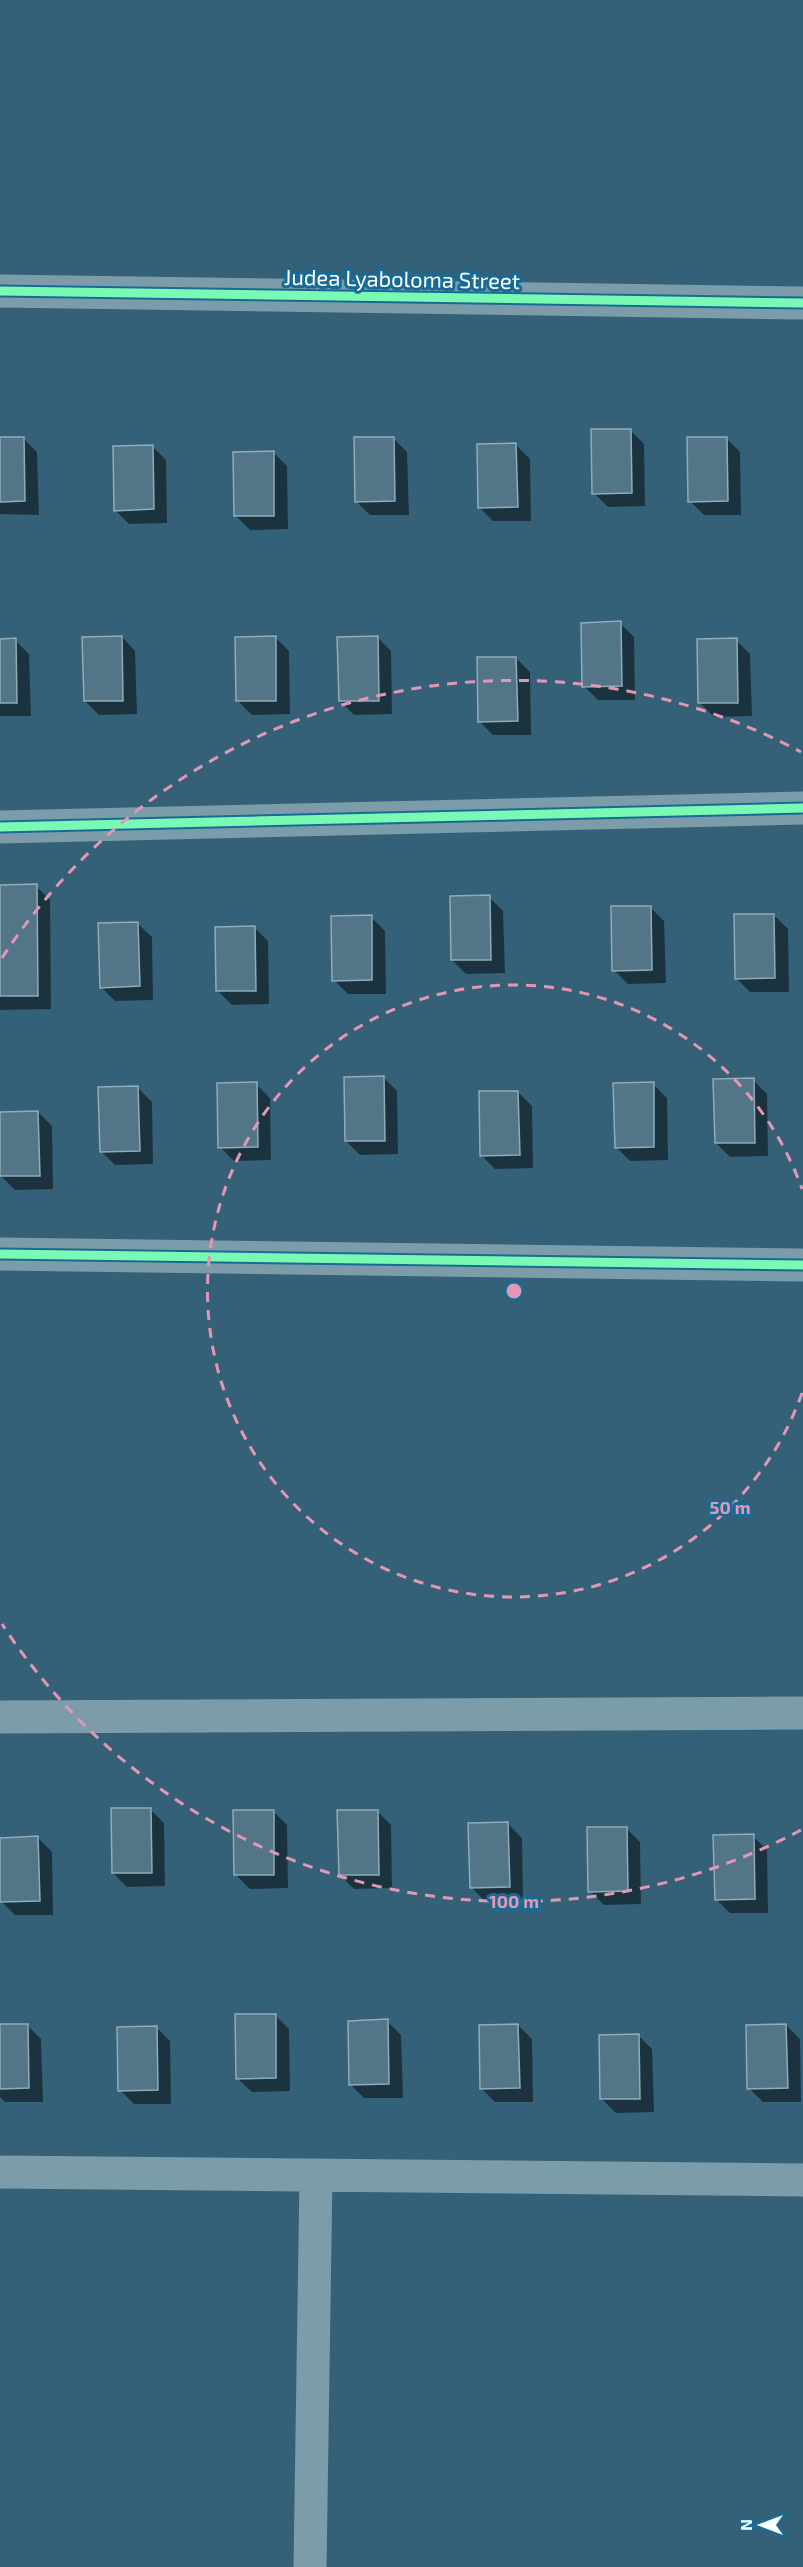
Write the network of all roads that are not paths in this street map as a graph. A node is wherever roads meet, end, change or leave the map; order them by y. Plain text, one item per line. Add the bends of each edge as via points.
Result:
1 (0, 291) edge
2 (803, 303) edge
3 (803, 808) edge
4 (0, 827) edge
5 (0, 1254) edge
6 (803, 1265) edge
7 (803, 1713) edge
8 (0, 1717) edge
9 (0, 2172) edge
10 (316, 2175) junction
11 (803, 2180) edge
12 (310, 2567) edge

1 - 2 street, Judea Lyaboloma Street
3 - 4 street
5 - 6 street
7 - 8 street
9 - 10 street
10 - 11 street
10 - 12 street

